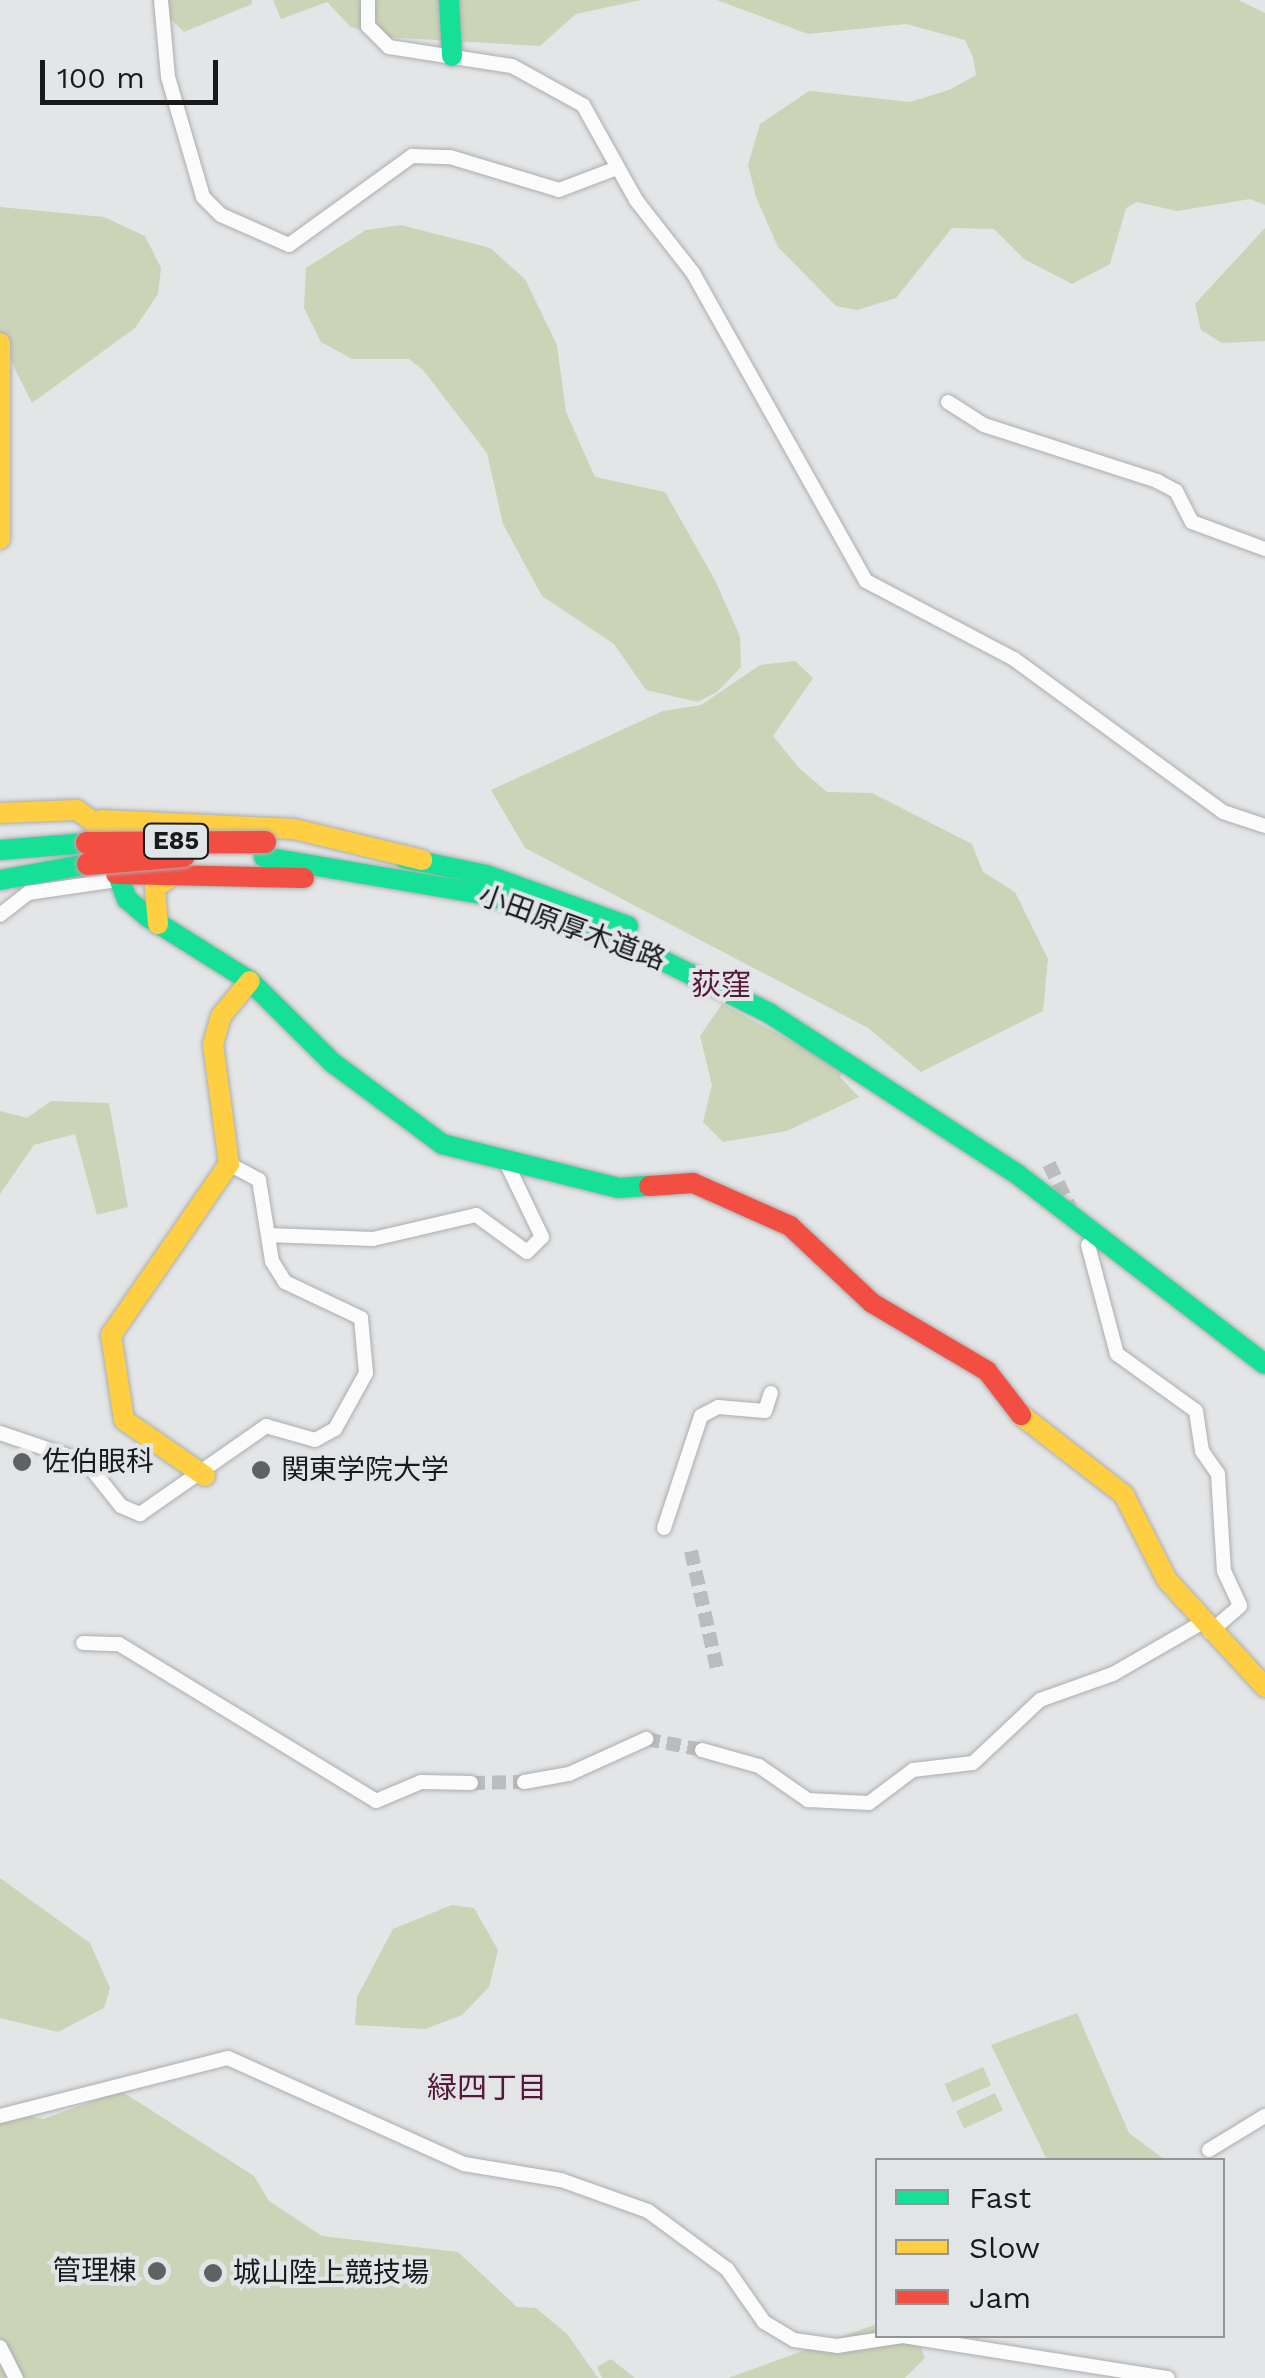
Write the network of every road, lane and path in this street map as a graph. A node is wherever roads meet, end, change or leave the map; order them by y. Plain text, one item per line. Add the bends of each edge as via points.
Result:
1 (161, 0) edge
2 (368, 0) edge
3 (449, 0) edge
4 (452, 56) junction
5 (617, 168) junction
6 (0, 342) edge
7 (948, 402) dead end
8 (0, 539) edge
9 (1265, 549) edge
10 (0, 812) edge
11 (101, 820) junction
12 (1265, 826) edge
13 (0, 850) edge
14 (265, 850) junction
15 (87, 854) junction
16 (423, 860) junction
17 (178, 871) junction
18 (117, 877) junction
19 (0, 880) edge
20 (0, 915) edge
21 (158, 924) junction
22 (627, 943) junction
23 (250, 981) junction
24 (505, 1160) junction
25 (230, 1164) junction
26 (268, 1236) junction
27 (1088, 1246) dead end
28 (1179, 1288) junction
29 (1265, 1345) edge
30 (1265, 1364) edge
31 (771, 1393) dead end
32 (0, 1433) edge
33 (206, 1476) junction
34 (664, 1528) dead end
35 (1207, 1627) junction
36 (83, 1642) dead end
37 (1265, 1686) edge
38 (646, 1739) tunnel mouth
39 (702, 1750) tunnel mouth
40 (524, 1782) tunnel mouth
41 (471, 1783) tunnel mouth
42 (0, 2116) edge
43 (1265, 2116) edge
44 (1210, 2150) dead end
45 (889, 2338) edge
46 (915, 2338) edge
47 (0, 2347) edge
48 (16, 2378) edge
49 (1168, 2378) edge

1 - 5 street via 168,77 203,196 221,215 289,245 412,156 450,157 559,190
2 - 4 street via 368,26 389,48
3 - 4 main road
4 - 5 street via 555,82 584,105
5 - 12 street via 692,273 866,581 1014,659 1223,812
6 - 8 main road
7 - 9 street via 984,425 1157,481 1176,492 1192,522
10 - 11 main road via 77,810
11 - 16 main road via 294,830
11 - 18 main road
13 - 15 main road, 小田原厚木道路 / E85
14 - 15 main road, 小田原厚木道路 / E85, bridge
14 - 16 main road, 小田原厚木道路 / E85
14 - 22 main road, 小田原厚木道路 / E85 via 421,878
15 - 19 main road, 小田原厚木道路 / E85
16 - 28 main road, 小田原厚木道路 / E85 via 558,897 790,1008 931,1094
17 - 18 main road
17 - 21 main road via 155,888
17 - 22 main road via 409,890
18 - 20 street via 28,893
18 - 21 main road
21 - 23 main road
22 - 28 main road, 小田原厚木道路 / E85 via 846,1058
23 - 24 main road via 333,1063 432,1138
23 - 25 main road via 220,1016 213,1044
24 - 26 street via 542,1236 526,1252 476,1214 373,1239
24 - 35 main road via 618,1188 693,1183 790,1226 872,1303 987,1371 1026,1423 1124,1495 1148,1552
25 - 26 street via 259,1180
25 - 33 main road via 110,1335 124,1420
26 - 33 street via 285,1282 359,1313 366,1373 326,1437 266,1426
27 - 35 street via 1117,1354 1196,1411 1218,1474 1224,1571 1240,1606
28 - 29 main road, 小田原厚木道路 / E85
28 - 30 main road, 小田原厚木道路 / E85
31 - 34 street via 765,1411 718,1407 701,1416
32 - 33 street via 86,1462 122,1506 140,1514
35 - 37 main road
35 - 39 street via 1113,1674 1040,1700 973,1763 912,1770 869,1803 808,1800 759,1766
36 - 41 street via 120,1644 376,1800 421,1782
38 - 40 street via 569,1774
42 - 45 street via 228,2058 464,2164 561,2180 648,2211 727,2269 764,2322 794,2340 838,2346
43 - 44 street
46 - 49 street
47 - 48 street

